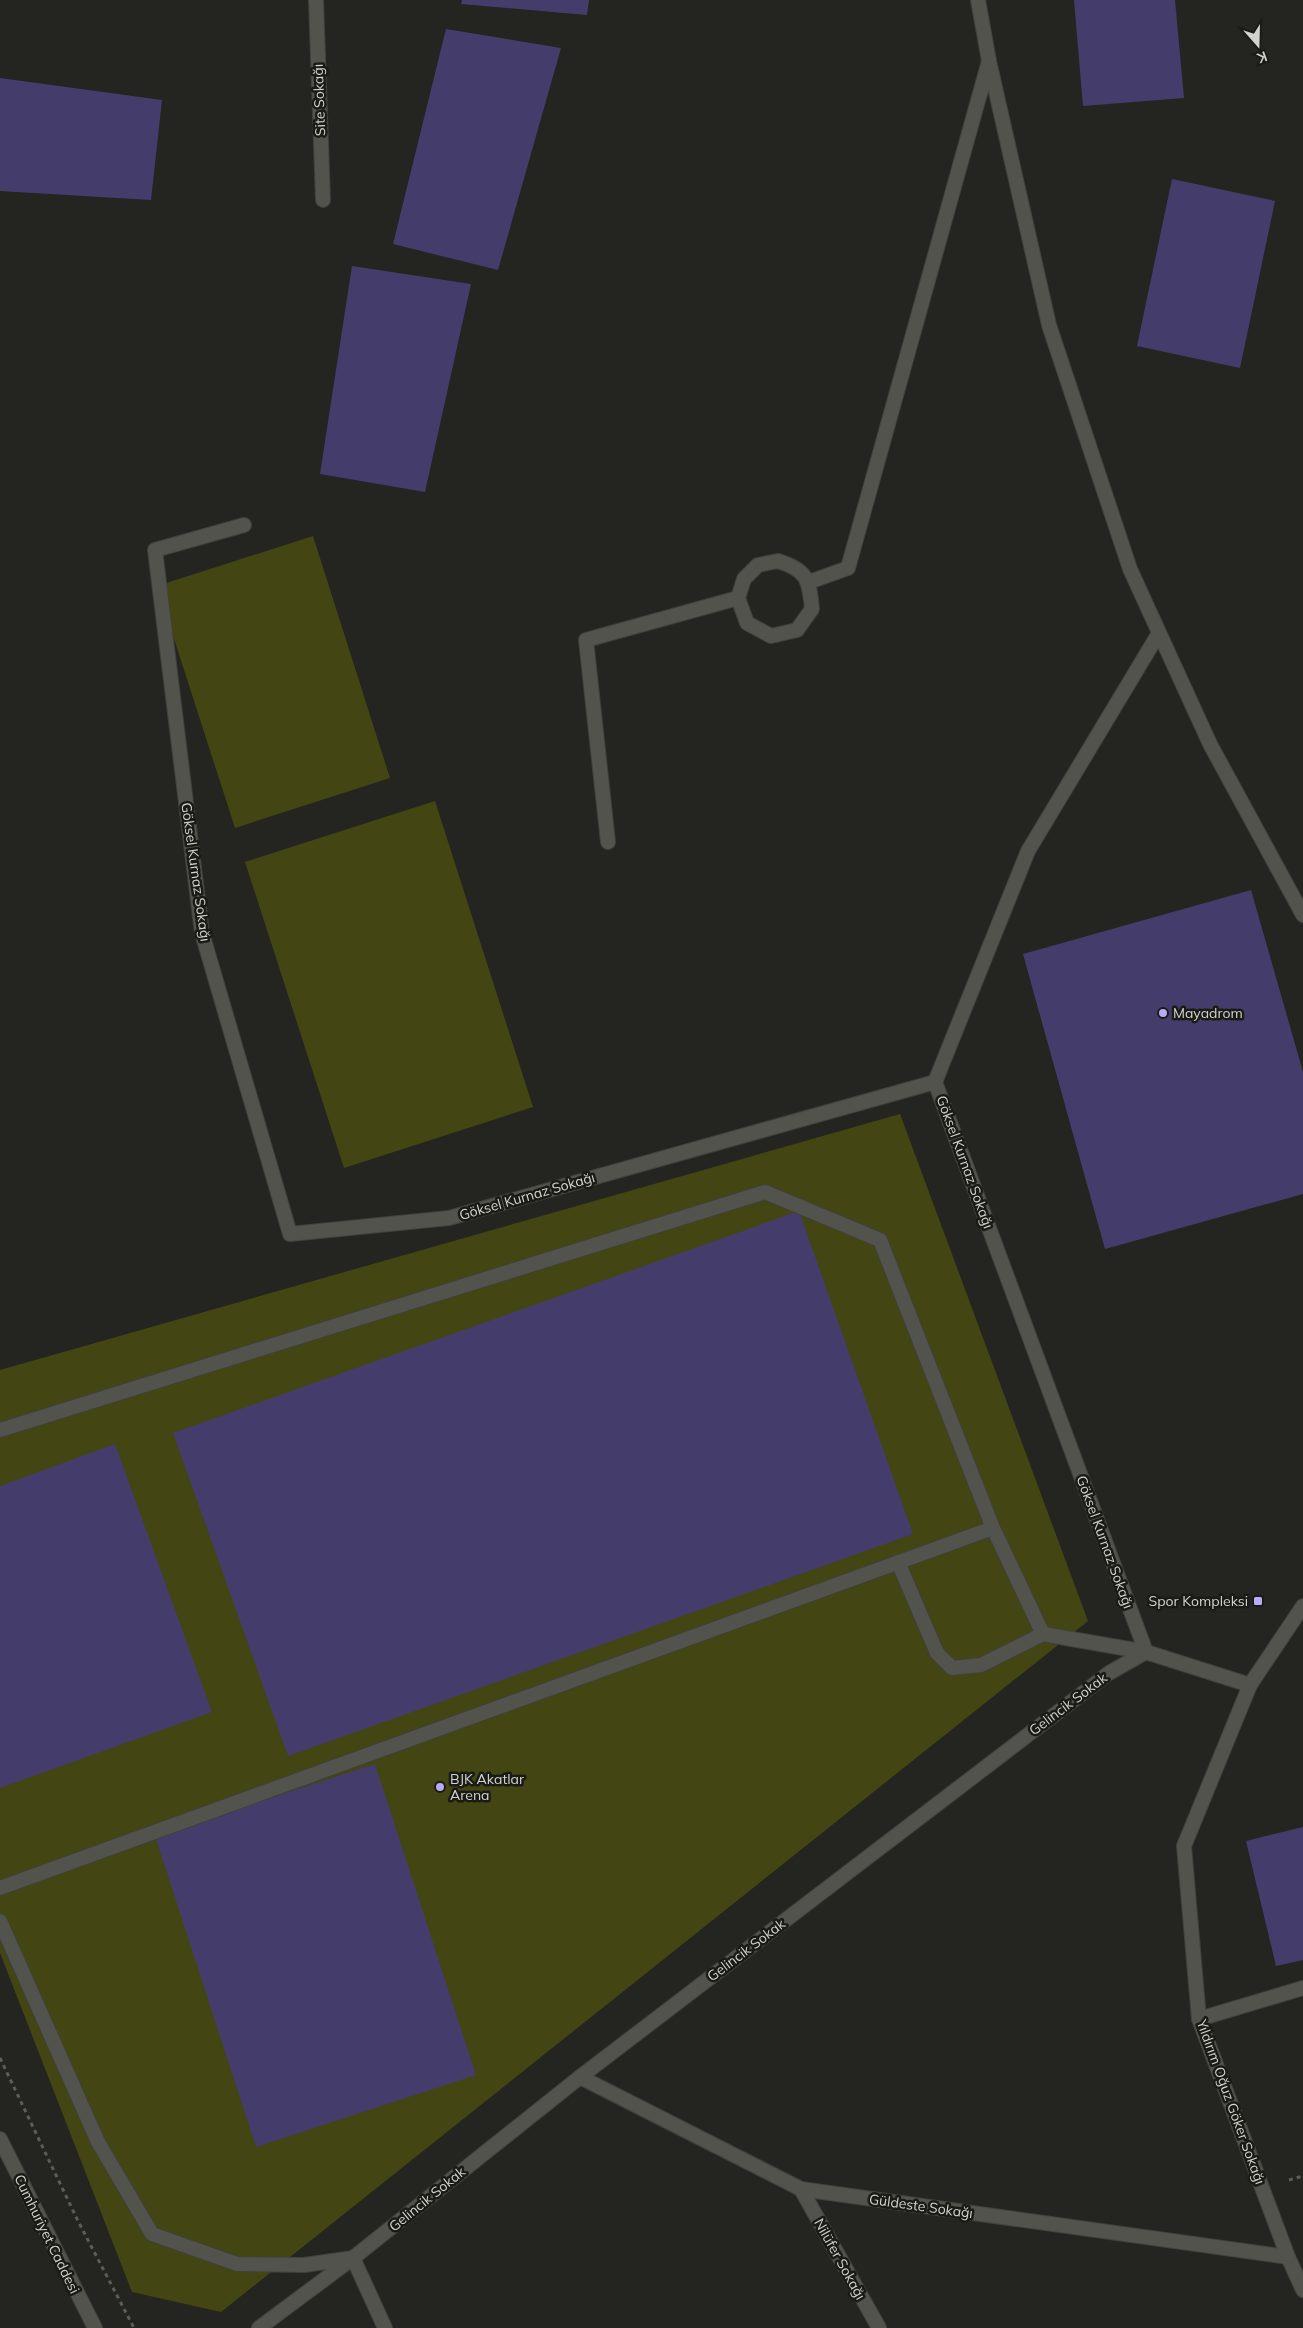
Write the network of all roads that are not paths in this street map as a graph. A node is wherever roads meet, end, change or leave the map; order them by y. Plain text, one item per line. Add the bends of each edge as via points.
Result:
1 (316, 0) edge
2 (978, 0) edge
3 (989, 60) junction
4 (323, 200) dead end
5 (244, 525) dead end
6 (810, 582) junction
7 (738, 598) junction
8 (1159, 634) junction
9 (608, 842) dead end
10 (1303, 915) edge
11 (935, 1082) junction
12 (0, 1430) edge
13 (993, 1528) junction
14 (898, 1562) junction
15 (1303, 1606) edge
16 (1042, 1634) junction
17 (1146, 1652) junction
18 (1250, 1684) junction
19 (0, 1888) edge
20 (0, 1921) edge
21 (1303, 1988) edge
22 (1199, 2019) junction
23 (580, 2077) junction
24 (0, 2139) edge
25 (801, 2189) junction
26 (1288, 2257) junction
27 (353, 2258) junction
28 (1303, 2290) edge
29 (95, 2328) edge
30 (260, 2328) edge
31 (385, 2328) edge
32 (879, 2328) edge

1 - 4 street, Site Sokağı
2 - 3 street
3 - 6 street via 848,568
3 - 8 street via 1050,325 1130,569
5 - 11 street, Göksel Kurnaz Sokağı via 155,550 202,933 290,1234 449,1218
6 - 7 street via 797,567 778,561 758,565 744,579
6 - 7 street via 812,609 796,630 771,636 747,623
7 - 9 street via 586,640
8 - 10 street via 1210,744
8 - 11 street via 1028,851
11 - 17 street, Göksel Kurnaz Sokağı
12 - 13 street via 765,1192 880,1240
13 - 14 street
13 - 16 street
14 - 16 street via 937,1653 952,1668 981,1666
14 - 19 street
15 - 18 street, Yıldırım Oğuz Göker Sokağı
16 - 17 street
17 - 18 street
17 - 23 street, Gelincik Sokak via 1109,1673
18 - 22 street, Yıldırım Oğuz Göker Sokağı via 1184,1846
20 - 27 street via 98,2142 152,2234 237,2264 304,2265
21 - 22 street
22 - 26 street, Yıldırım Oğuz Göker Sokağı
23 - 25 street, Güldeste Sokağı
23 - 27 street, Gelincik Sokak
24 - 29 street, Cumhuriyet Caddesi
25 - 26 street, Güldeste Sokağı
25 - 32 street, Nilüfer Sokağı
26 - 28 street, Yıldırım Oğuz Göker Sokağı
27 - 30 street, Gelincik Sokak
27 - 31 street

